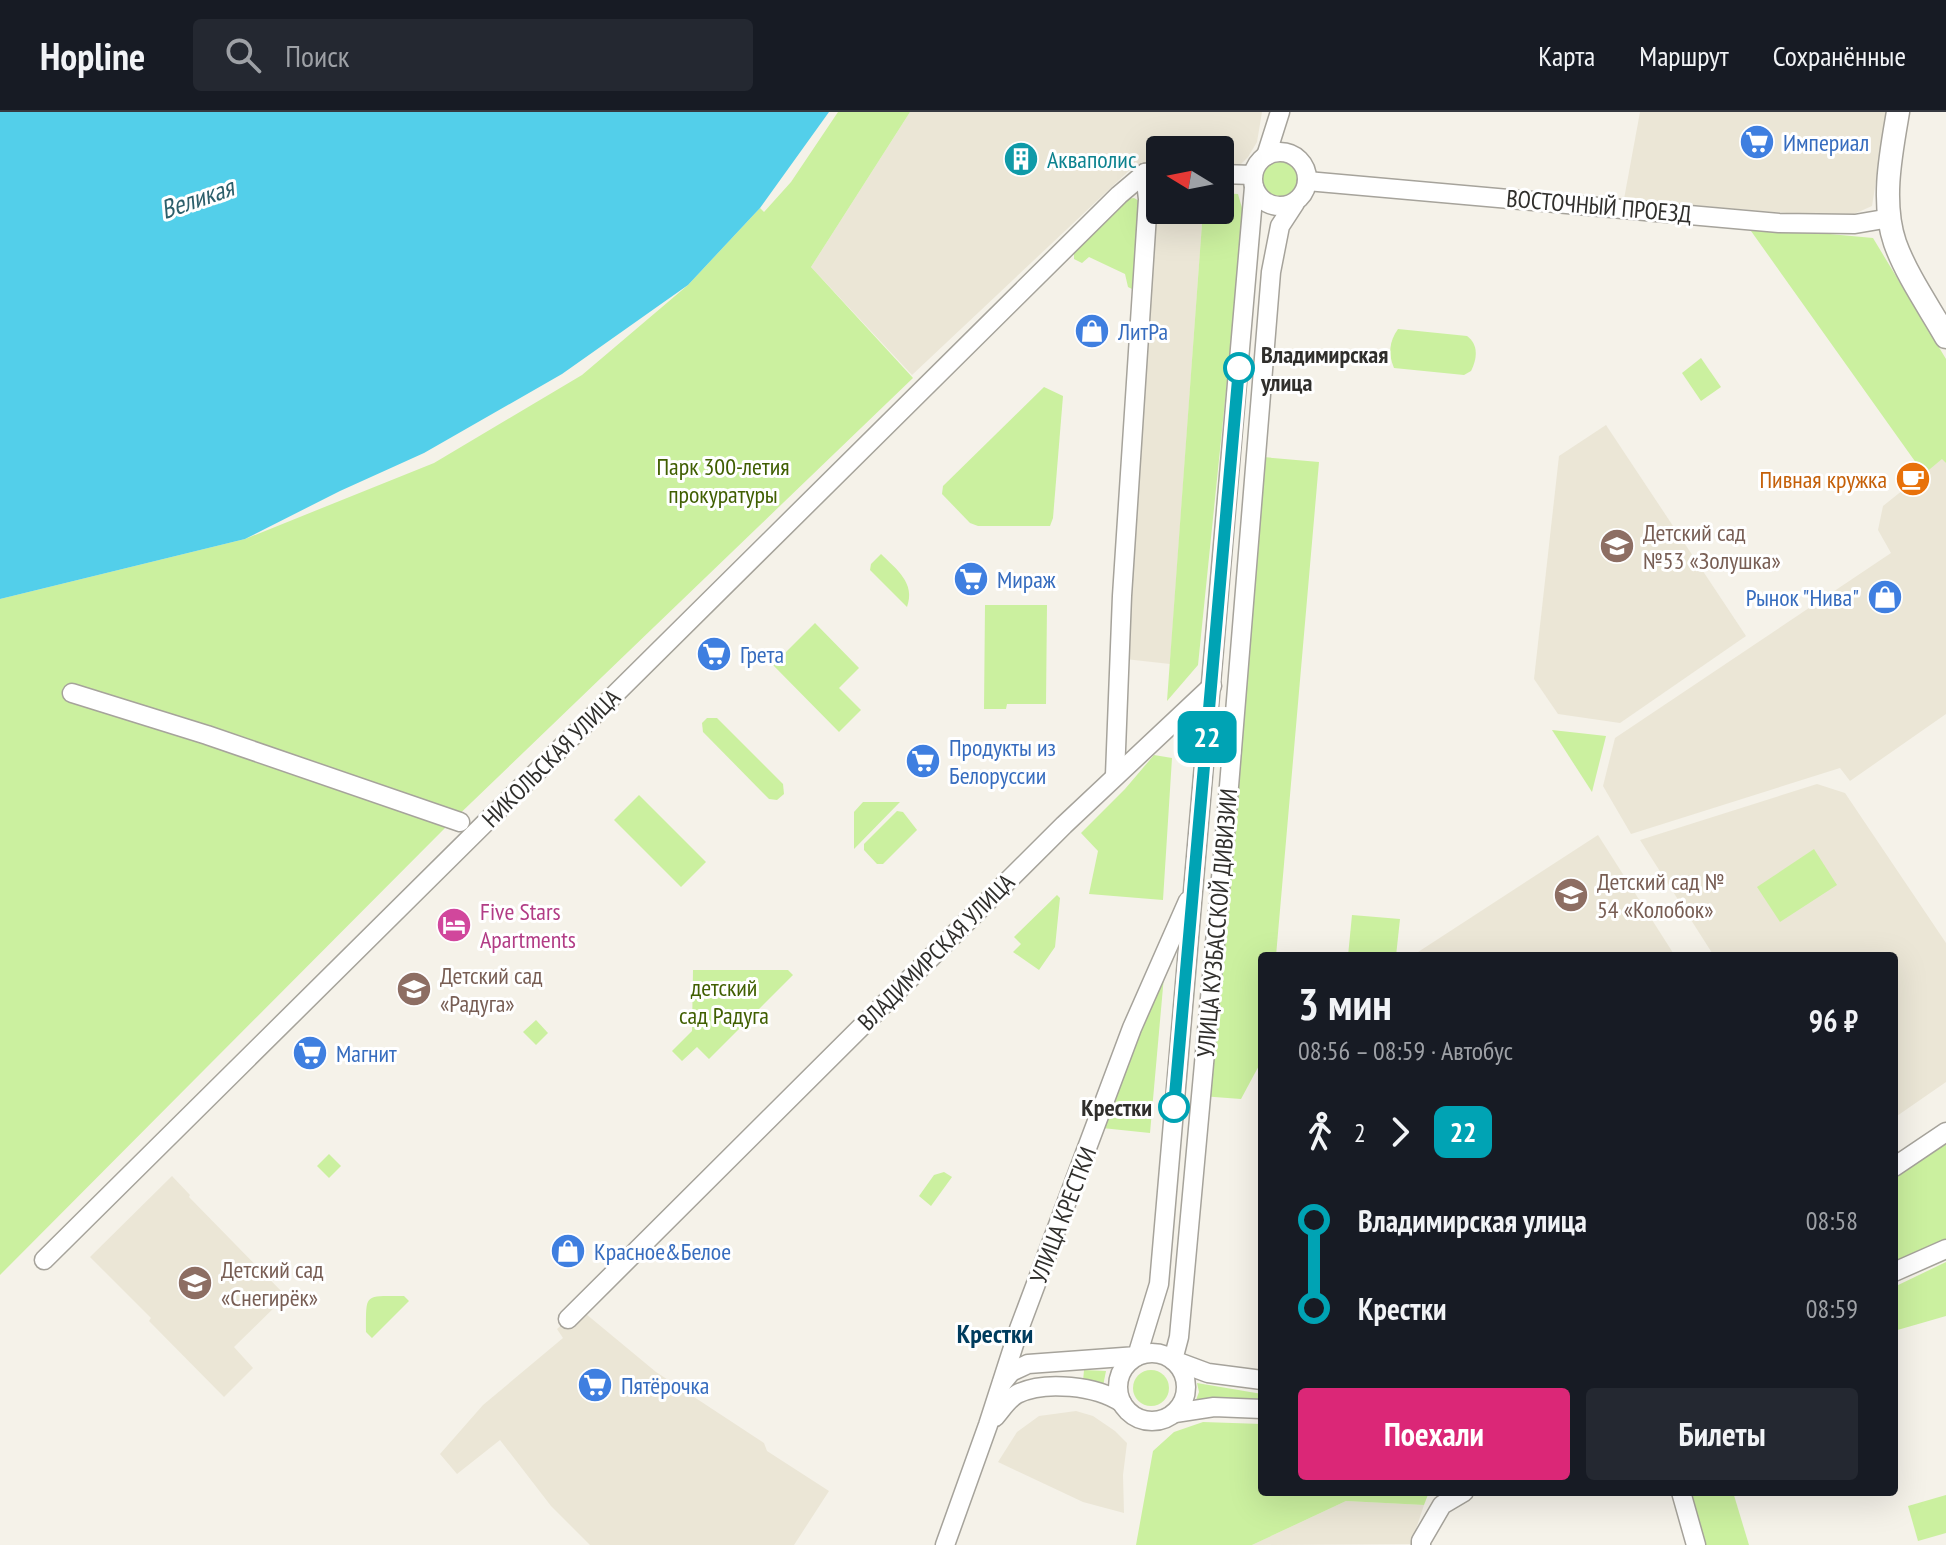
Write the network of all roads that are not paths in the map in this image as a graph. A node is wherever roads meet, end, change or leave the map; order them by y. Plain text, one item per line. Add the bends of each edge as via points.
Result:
1 (1281, 112) edge
2 (1898, 112) edge
3 (1266, 156) junction
4 (1293, 156) junction
5 (1234, 177) edge
6 (1146, 178) edge
7 (1253, 181) junction
8 (1307, 181) junction
9 (1295, 203) junction
10 (1890, 218) junction
11 (1146, 224) edge
12 (1946, 337) edge
13 (1212, 686) junction
14 (72, 693) dead end
15 (1115, 775) junction
16 (460, 822) dead end
17 (1193, 890) junction
18 (1946, 1132) edge
19 (1898, 1164) edge
20 (1946, 1249) edge
21 (44, 1260) dead end
22 (1898, 1270) edge
23 (568, 1319) dead end
24 (1137, 1356) junction
25 (1173, 1360) junction
26 (1007, 1372) junction
27 (1258, 1379) edge
28 (1026, 1391) junction
29 (1122, 1403) junction
30 (1258, 1409) edge
31 (1175, 1413) junction
32 (988, 1425) junction
33 (1458, 1496) edge
34 (1682, 1496) edge
35 (945, 1545) edge
36 (1421, 1545) edge
37 (1696, 1545) edge

1 - 3 street, УЛИЦА КУЗБАССКОЙ ДИВИЗИИ
1 - 4 street, УЛИЦА КУЗБАССКОЙ ДИВИЗИИ
2 - 10 main road via 1889,177
3 - 4 street
3 - 7 street, УЛИЦА КУЗБАССКОЙ ДИВИЗИИ
4 - 8 street, УЛИЦА КУЗБАССКОЙ ДИВИЗИИ via 1303,164
5 - 7 street
6 - 21 street, НИКОЛЬСКАЯ УЛИЦА via 1059,255
7 - 9 street via 1269,205
7 - 13 street, УЛИЦА КУЗБАССКОЙ ДИВИЗИИ
8 - 9 street, УЛИЦА КУЗБАССКОЙ ДИВИЗИИ
8 - 10 street, ВОСТОЧНЫЙ ПРОЕЗД via 1779,223 1855,224
9 - 25 street, УЛИЦА КУЗБАССКОЙ ДИВИЗИИ via 1280,226 1271,272 1201,1116
10 - 12 main road via 1900,254
11 - 15 street
13 - 15 street, ВЛАДИМИРСКАЯ УЛИЦА
13 - 17 street, УЛИЦА КУЗБАССКОЙ ДИВИЗИИ
14 - 16 street
15 - 23 street, ВЛАДИМИРСКАЯ УЛИЦА
17 - 24 street, УЛИЦА КУЗБАССКОЙ ДИВИЗИИ via 1159,1284
17 - 26 street, УЛИЦА КРЕСТКИ via 1132,1028
18 - 19 street
20 - 22 street
24 - 25 street via 1150,1352
24 - 26 street via 1028,1364
24 - 29 street via 1119,1377
25 - 27 street via 1208,1373
25 - 31 street via 1186,1382 1186,1394
26 - 28 street
26 - 32 street, УЛИЦА КРЕСТКИ
28 - 29 street via 1069,1386
28 - 32 street via 1006,1403
29 - 31 street via 1144,1420
30 - 31 street via 1214,1407
32 - 35 street, УЛИЦА КРЕСТКИ
33 - 36 street via 1442,1505
34 - 37 street

